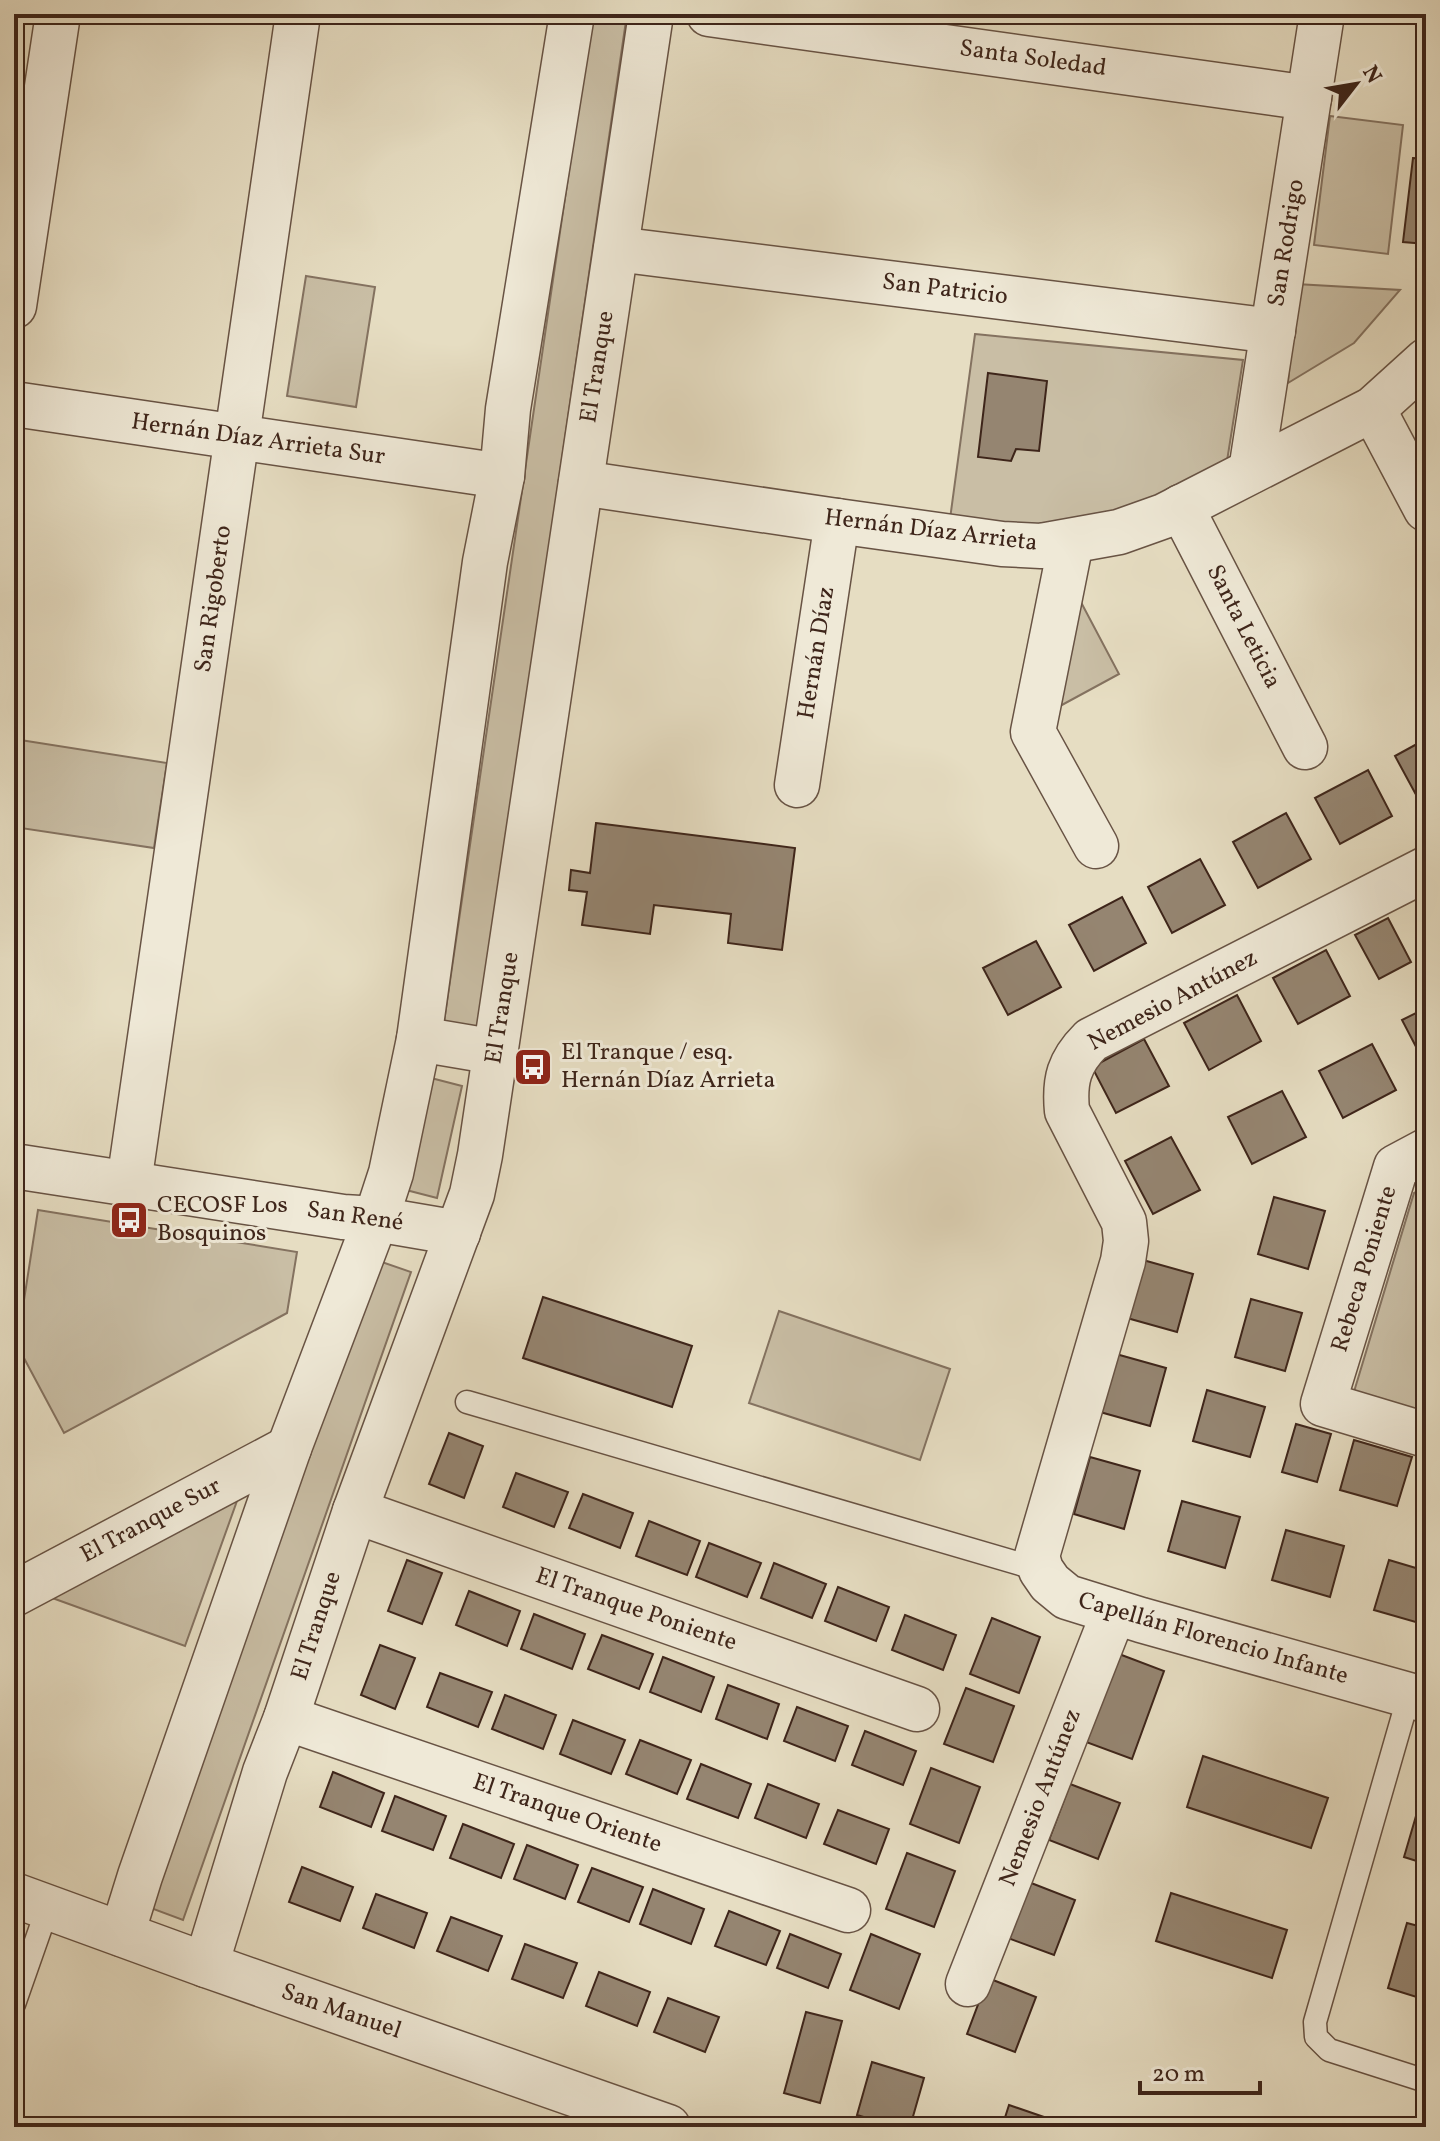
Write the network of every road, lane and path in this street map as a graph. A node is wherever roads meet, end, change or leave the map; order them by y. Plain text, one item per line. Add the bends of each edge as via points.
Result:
1 (58, 14) edge
2 (298, 14) edge
3 (572, 14) edge
4 (651, 14) edge
5 (709, 14) edge
6 (1322, 14) edge
7 (1309, 98) junction
8 (616, 249) junction
9 (14, 306) edge
10 (1273, 331) junction
11 (1426, 361) edge
12 (14, 404) edge
13 (1373, 409) junction
14 (238, 436) junction
15 (1251, 471) junction
16 (502, 476) junction
17 (581, 483) junction
18 (1181, 507) junction
19 (1426, 509) edge
20 (837, 521) junction
21 (1071, 542) junction
22 (1305, 747) dead end
23 (797, 785) dead end
24 (1096, 846) dead end
25 (1425, 871) edge
26 (419, 1039) junction
27 (496, 1052) junction
28 (1426, 1151) edge
29 (14, 1166) edge
30 (129, 1183) junction
31 (376, 1219) junction
32 (458, 1233) junction
33 (467, 1402) dead end
34 (1426, 1435) edge
35 (289, 1448) junction
36 (355, 1511) junction
37 (1042, 1555) junction
38 (14, 1594) edge
39 (1114, 1612) junction
40 (1417, 1698) edge
41 (917, 1709) dead end
42 (286, 1718) junction
43 (31, 1901) edge
44 (848, 1910) dead end
45 (122, 1934) junction
46 (206, 1965) junction
47 (968, 1984) dead end
48 (14, 2004) edge
49 (1426, 2081) edge
50 (668, 2127) edge

1 - 9 street
2 - 14 street, San Rigoberto
3 - 16 street via 508,409
4 - 8 street, El Tranque
5 - 7 street, Santa Soledad
6 - 7 street, San Rodrigo
7 - 10 street, San Rodrigo
8 - 10 street, San Patricio
8 - 17 street, El Tranque
10 - 15 street, San Rodrigo
11 - 13 street, Hernán Díaz Arrieta
12 - 14 street, Hernán Díaz Arrieta Sur
13 - 15 street, Hernán Díaz Arrieta
13 - 19 street
14 - 16 street, Hernán Díaz Arrieta Sur
14 - 30 street, San Rigoberto
15 - 18 street, Hernán Díaz Arrieta
16 - 26 street via 485,562
17 - 20 street, Hernán Díaz Arrieta
17 - 27 street, El Tranque
18 - 21 street, Hernán Díaz Arrieta via 1145,524
18 - 22 street, Santa Leticia
20 - 21 street, Hernán Díaz Arrieta via 1002,544
20 - 23 street, Hernán Díaz
21 - 24 street via 1033,732
25 - 37 street, Nemesio Antúnez via 1091,1040 1076,1056 1065,1093 1067,1111 1124,1222 1126,1241
26 - 27 street
26 - 31 street
27 - 32 street, El Tranque via 475,1181
28 - 34 street, Rebeca Poniente via 1396,1167 1323,1404
29 - 30 street, San René
30 - 31 street, San René
31 - 32 street, San René
31 - 35 street
32 - 36 street, El Tranque
33 - 37 lane
35 - 38 street, El Tranque Sur
35 - 45 street
36 - 41 street, El Tranque Poniente
36 - 42 street, El Tranque
37 - 39 street, Capellán Florencio Infante via 1050,1583 1067,1597
39 - 40 street, Capellán Florencio Infante
39 - 47 street, Nemesio Antúnez
40 - 49 lane via 1315,2022 1316,2037 1329,2050
42 - 44 street, El Tranque Oriente
42 - 46 street, El Tranque
43 - 45 street, San Manuel
43 - 48 lane
45 - 46 street, San Manuel
46 - 50 street, San Manuel

